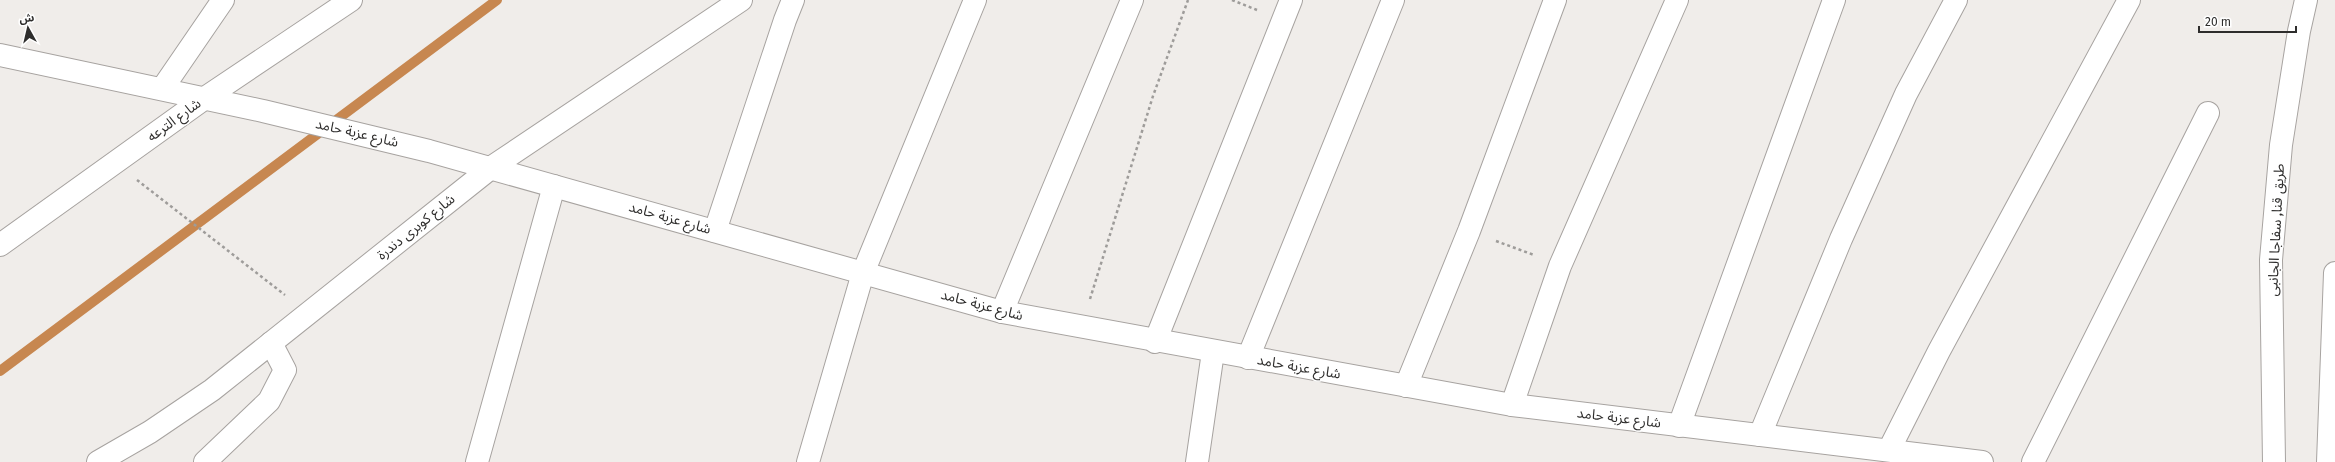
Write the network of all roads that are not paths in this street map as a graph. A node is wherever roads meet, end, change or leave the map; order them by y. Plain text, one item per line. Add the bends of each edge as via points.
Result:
1 (223, 0) edge
2 (351, 0) edge
3 (741, 0) edge
4 (793, 0) edge
5 (975, 0) edge
6 (1132, 0) edge
7 (1291, 0) edge
8 (1392, 0) edge
9 (1555, 0) edge
10 (1677, 0) edge
11 (1834, 0) edge
12 (1956, 0) edge
13 (2129, 0) edge
14 (2306, 0) edge
15 (0, 55) edge
16 (162, 89) junction
17 (205, 98) junction
18 (2208, 113) dead end
19 (492, 167) junction
20 (554, 186) junction
21 (715, 231) junction
22 (0, 245) edge
23 (863, 273) junction
24 (2335, 273) edge
25 (1002, 312) junction
26 (1155, 342) junction
27 (271, 344) junction
28 (1213, 352) junction
29 (1248, 358) junction
30 (1406, 386) junction
31 (1512, 405) junction
32 (2332, 417) edge
33 (1679, 426) junction
34 (1760, 435) junction
35 (1889, 450) junction
36 (98, 462) edge
37 (205, 462) edge
38 (477, 462) edge
39 (808, 462) edge
40 (1197, 462) edge
41 (1982, 462) edge
42 (2034, 462) edge
43 (2274, 462) edge
44 (2328, 462) edge

1 - 16 main road
2 - 17 main road, شارع الترعه
3 - 19 main road, شارع كوبرى دندرة
4 - 21 main road via 784,20
5 - 23 main road
6 - 25 main road
7 - 26 main road
8 - 29 main road
9 - 30 main road via 1469,231
10 - 31 main road via 1560,266
11 - 33 main road
12 - 34 main road via 1902,101 1841,239
13 - 35 main road
14 - 43 main road, طريق قنا, سفاجا الجانبى via 2281,145 2271,260
15 - 16 main road, شارع عزبة حامد
16 - 17 main road, شارع عزبة حامد
17 - 19 main road, شارع عزبة حامد
17 - 22 main road, شارع الترعه
18 - 42 main road
19 - 20 main road, شارع عزبة حامد
19 - 27 main road, شارع كوبرى دندرة
20 - 21 main road, شارع عزبة حامد
20 - 38 main road
21 - 23 main road, شارع عزبة حامد
23 - 25 main road, شارع عزبة حامد
23 - 39 main road
24 - 32 main road
25 - 26 main road, شارع عزبة حامد
26 - 28 main road, شارع عزبة حامد
27 - 36 main road, شارع كوبرى دندرة via 212,390 150,432
27 - 37 main road via 285,370 281,381 269,401
28 - 29 main road, شارع عزبة حامد
28 - 40 main road
29 - 30 main road, شارع عزبة حامد
30 - 31 main road, شارع عزبة حامد
31 - 33 main road, شارع عزبة حامد
32 - 44 main road
33 - 34 main road, شارع عزبة حامد
34 - 35 main road, شارع عزبة حامد
35 - 41 main road, شارع عزبة حامد

